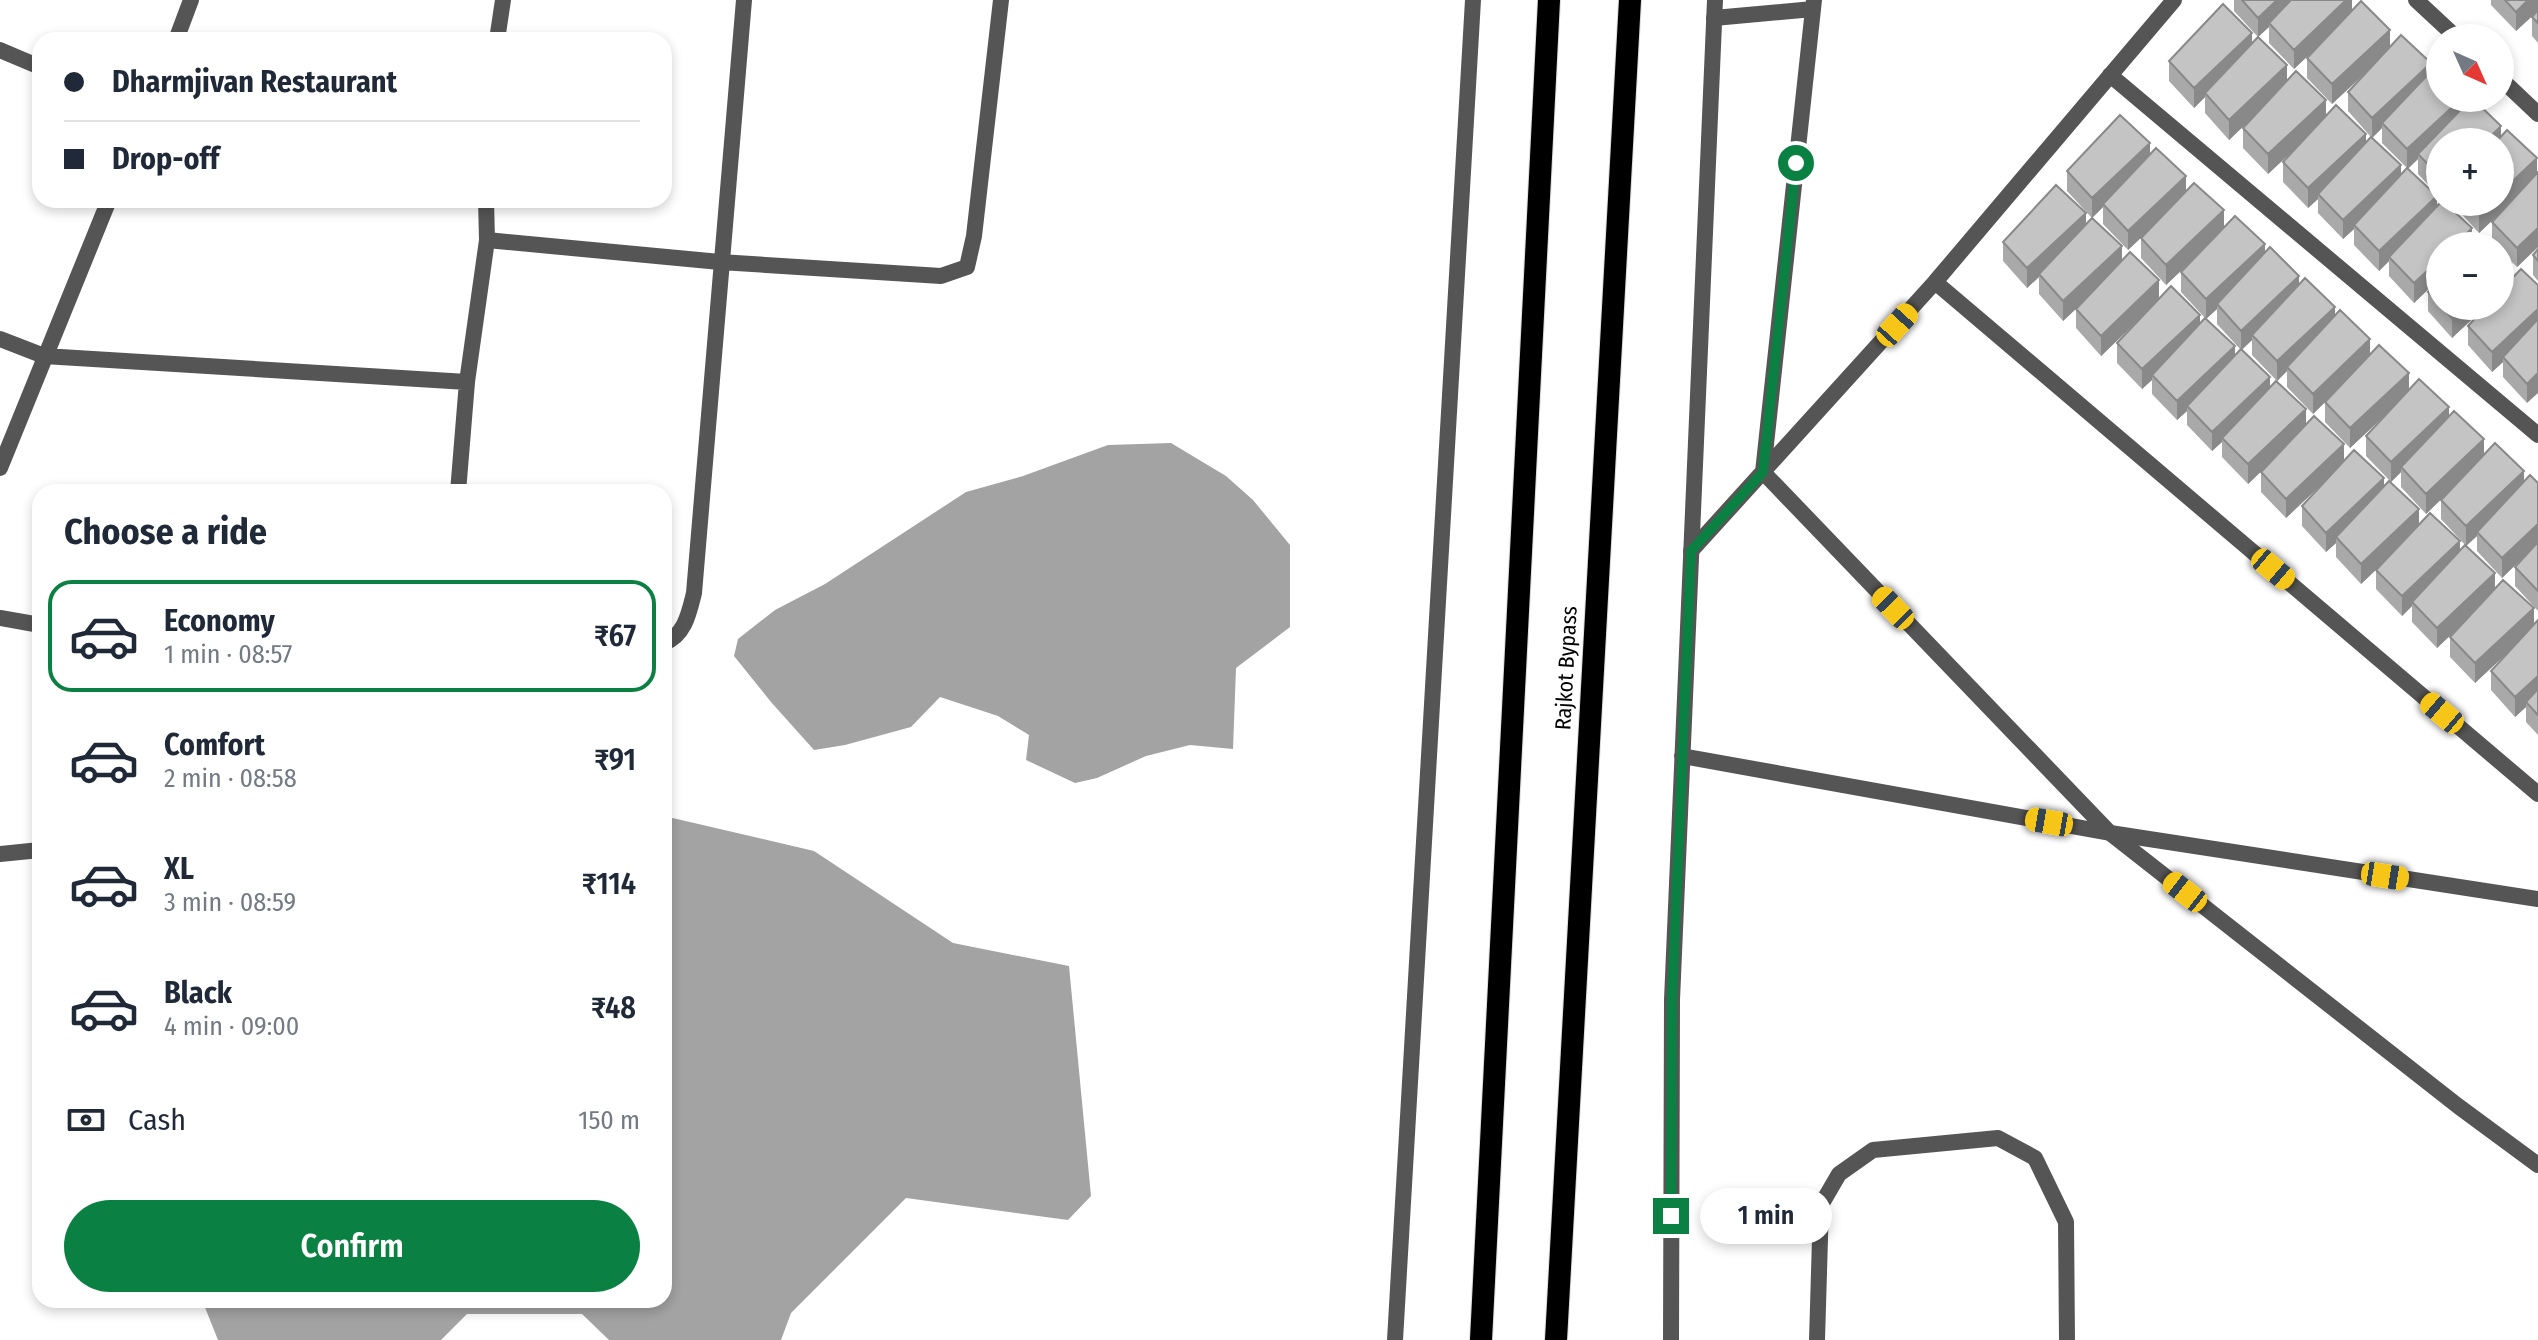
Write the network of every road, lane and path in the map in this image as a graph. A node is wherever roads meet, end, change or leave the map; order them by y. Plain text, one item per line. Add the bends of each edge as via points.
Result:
1 (191, 0) edge
2 (503, 0) edge
3 (744, 0) edge
4 (1001, 0) edge
5 (1473, 0) edge
6 (1549, 0) edge
7 (1630, 0) edge
8 (1715, 0) edge
9 (2173, 0) edge
10 (2416, 0) edge
11 (1814, 4) edge
12 (1714, 18) junction
13 (2442, 24) edge
14 (179, 32) edge
15 (498, 32) edge
16 (0, 50) edge
17 (32, 64) edge
18 (2110, 75) junction
19 (2514, 91) edge
20 (2538, 114) edge
21 (106, 208) edge
22 (486, 208) edge
23 (487, 240) junction
24 (720, 262) junction
25 (1935, 282) junction
26 (0, 339) edge
27 (44, 356) junction
28 (467, 382) junction
29 (2538, 435) edge
30 (0, 468) edge
31 (1763, 472) junction
32 (459, 484) edge
33 (1691, 551) junction
34 (0, 618) edge
35 (32, 624) edge
36 (672, 639) edge
37 (1682, 756) junction
38 (2538, 794) edge
39 (2110, 833) junction
40 (32, 851) edge
41 (0, 854) edge
42 (2538, 899) edge
43 (2538, 1165) edge
44 (1395, 1340) edge
45 (1481, 1340) edge
46 (1556, 1340) edge
47 (1671, 1340) edge
48 (1817, 1340) edge
49 (2067, 1340) edge

1 - 14 street
2 - 15 street
3 - 24 street
4 - 24 street via 967,267 941,276
5 - 44 street
6 - 45 highway
7 - 46 highway, Rajkot Bypass
8 - 12 street
9 - 18 street
10 - 13 street
11 - 12 street
11 - 31 street
12 - 33 street
16 - 17 street
18 - 25 street
18 - 29 street
19 - 20 street
21 - 27 street
22 - 23 street
23 - 24 street
23 - 28 street
24 - 36 street via 694,593 688,618
25 - 31 street
25 - 38 street
26 - 27 street
27 - 28 street
27 - 30 street
28 - 32 street
31 - 33 street
31 - 39 street
33 - 37 street
34 - 35 street
37 - 39 street
37 - 47 street via 1672,1000
39 - 42 street
39 - 43 street
40 - 41 street
48 - 49 street via 1821,1205 1839,1174 1873,1150 1998,1138 2035,1158 2066,1222

